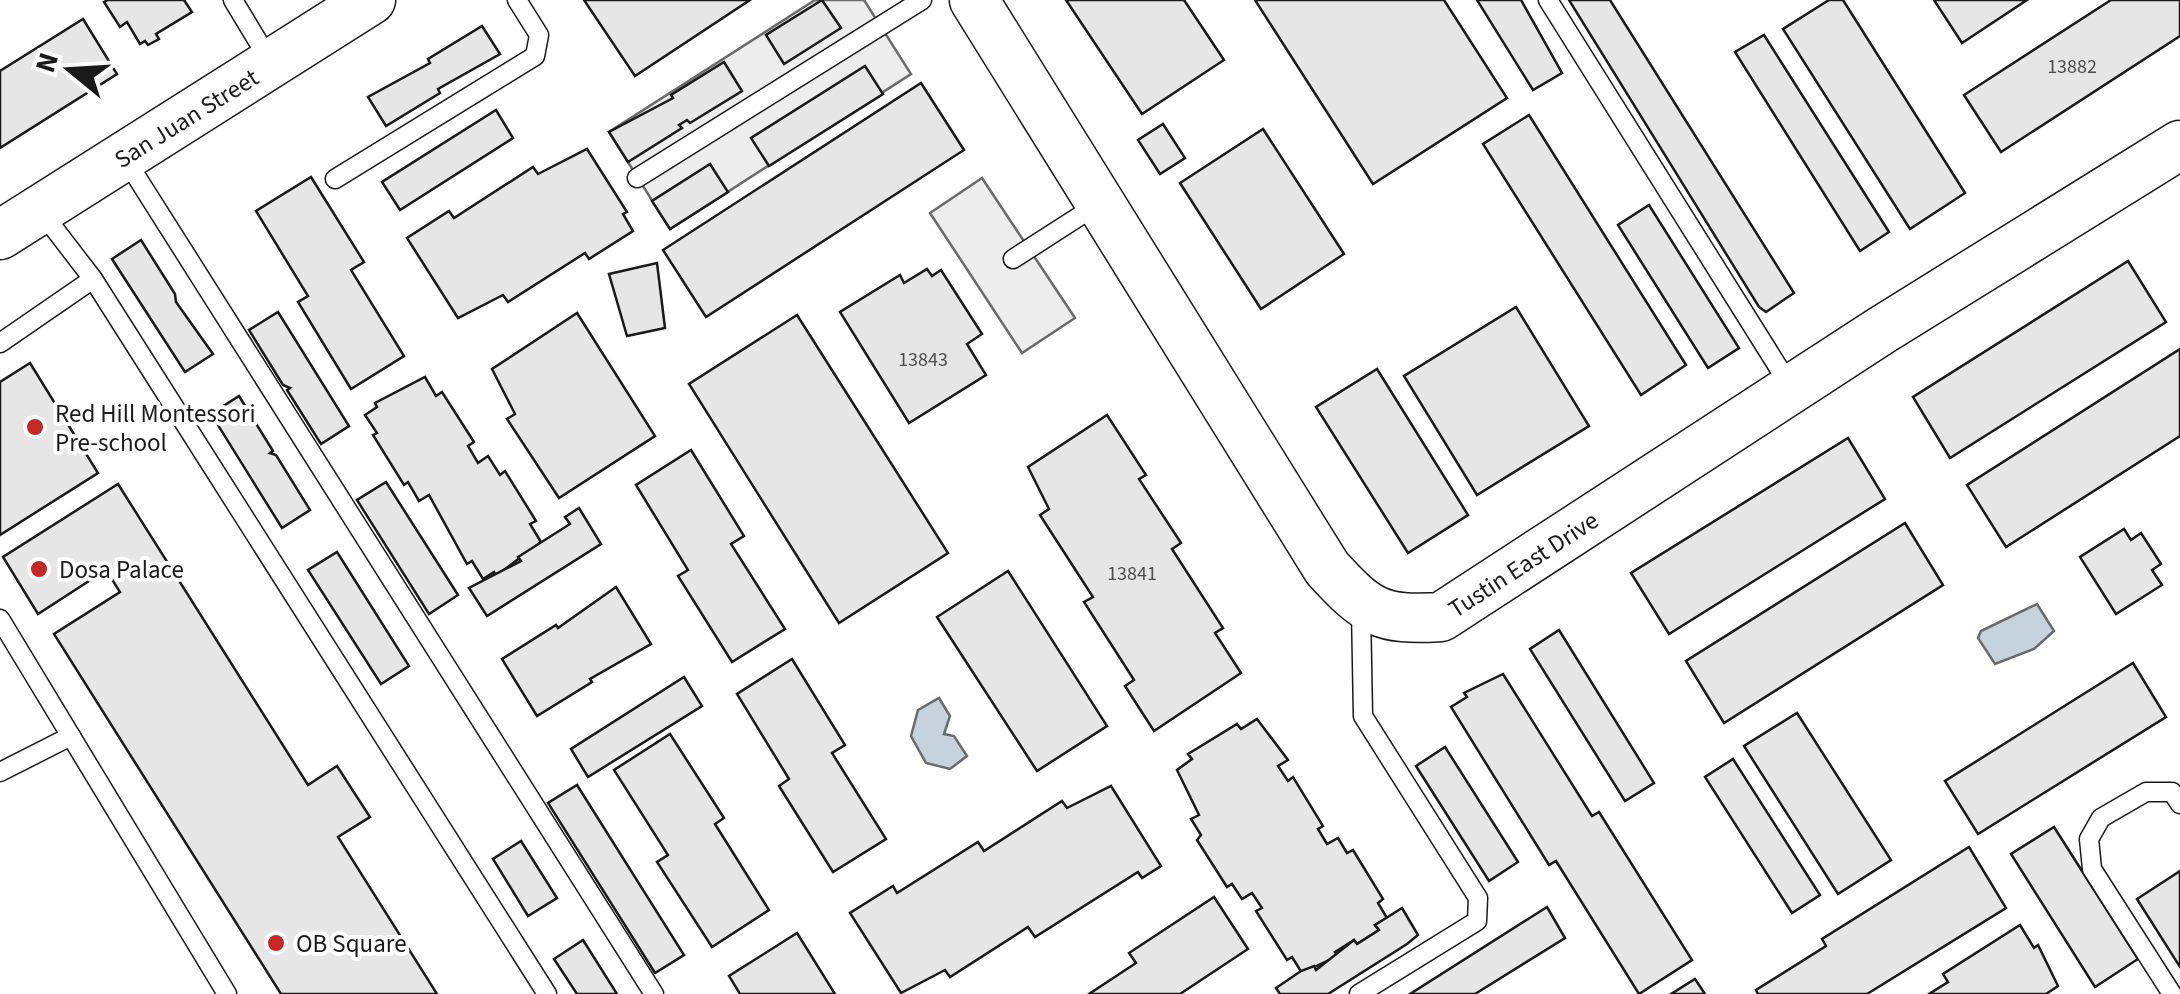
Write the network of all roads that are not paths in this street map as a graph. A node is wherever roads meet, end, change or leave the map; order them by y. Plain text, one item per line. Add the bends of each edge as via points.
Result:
1 (234, 0) edge
2 (372, 0) edge
3 (517, 0) edge
4 (922, 0) edge
5 (974, 0) edge
6 (1548, 0) edge
7 (272, 64) junction
8 (2180, 146) edge
9 (124, 157) junction
10 (637, 178) dead end
11 (335, 179) dead end
12 (1100, 202) junction
13 (40, 210) junction
14 (0, 235) edge
15 (1013, 259) dead end
16 (93, 279) junction
17 (0, 343) edge
18 (1792, 389) junction
19 (1361, 605) junction
20 (0, 619) edge
21 (71, 736) junction
22 (0, 772) edge
23 (2180, 804) edge
24 (228, 994) edge
25 (547, 994) edge
26 (654, 994) edge
27 (1360, 994) edge
28 (2172, 994) edge

1 - 7 lane
2 - 7 street, San Juan Street
3 - 11 lane via 539,36 536,56
4 - 10 lane
5 - 12 street
6 - 18 lane
7 - 9 street, San Juan Street
8 - 18 street, Tustin East Drive
9 - 13 street, San Juan Street
9 - 26 lane
12 - 15 lane
12 - 19 street via 1328,568
13 - 14 street, San Juan Street
13 - 16 lane
16 - 17 lane
16 - 25 lane
18 - 19 street, Tustin East Drive via 1441,617 1403,620
19 - 27 lane via 1362,716 1478,898 1478,921
20 - 21 lane
21 - 22 lane
21 - 24 lane
23 - 28 lane via 2172,792 2146,792 2101,818 2089,839 2092,869

